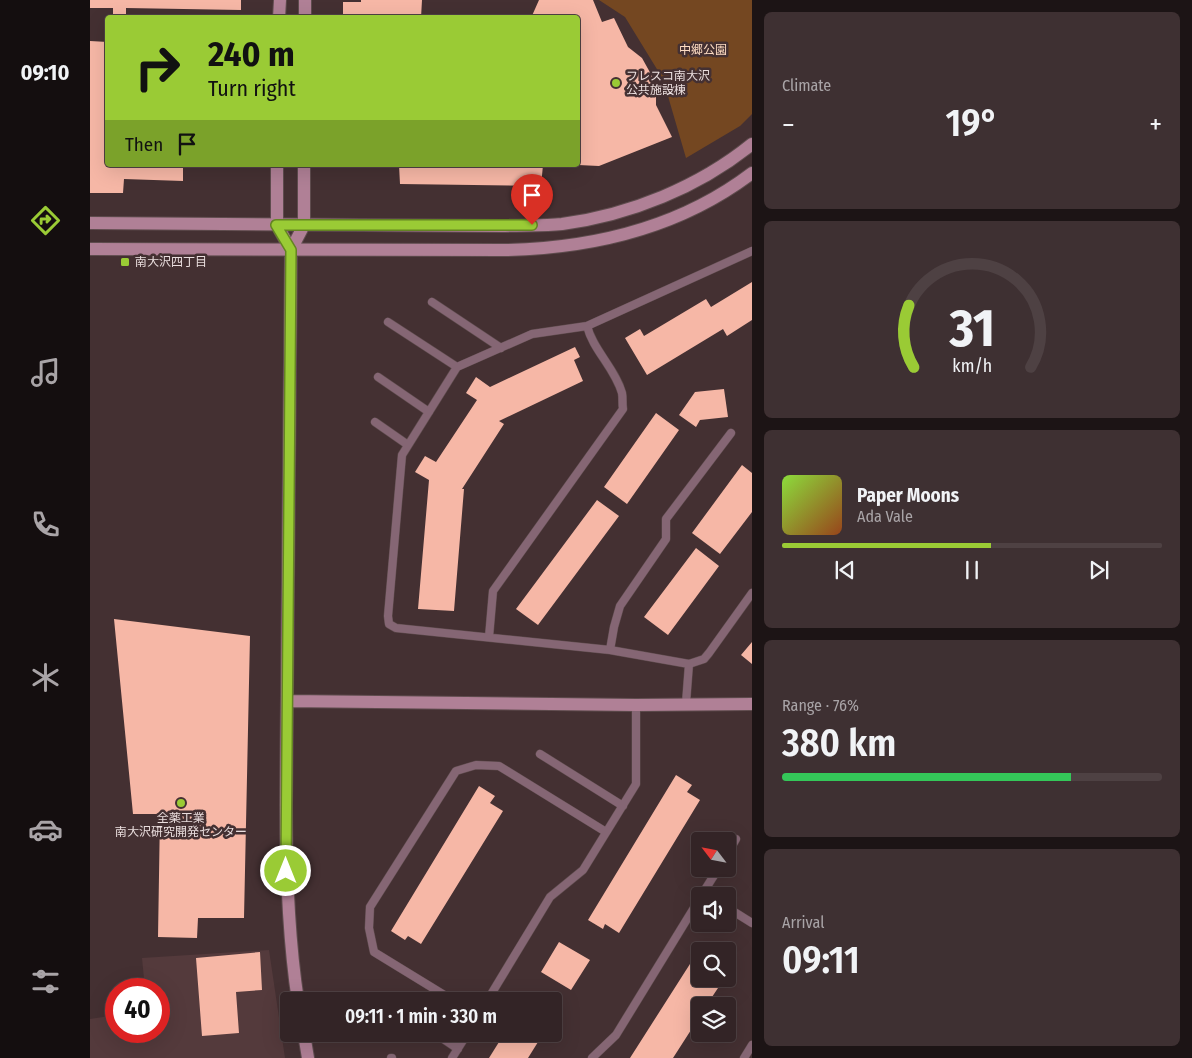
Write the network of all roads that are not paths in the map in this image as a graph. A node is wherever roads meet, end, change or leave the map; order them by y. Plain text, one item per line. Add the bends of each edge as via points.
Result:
1 (280, 0) edge
2 (305, 0) edge
3 (279, 15) edge
4 (305, 15) edge
5 (752, 144) edge
6 (277, 167) edge
7 (304, 167) edge
8 (752, 173) edge
9 (90, 223) edge
10 (276, 225) junction
11 (304, 225) junction
12 (90, 250) edge
13 (291, 250) junction
14 (752, 251) edge
15 (432, 302) dead end
16 (388, 322) dead end
17 (587, 326) junction
18 (501, 348) junction
19 (457, 367) junction
20 (378, 377) dead end
21 (429, 412) junction
22 (375, 422) dead end
23 (731, 433) dead end
24 (408, 445) junction
25 (752, 593) edge
26 (489, 637) junction
27 (610, 650) junction
28 (688, 664) junction
29 (288, 701) junction
30 (686, 704) junction
31 (752, 704) edge
32 (636, 705) junction
33 (540, 754) dead end
34 (623, 806) junction
35 (606, 832) junction
36 (736, 913) edge
37 (691, 915) edge
38 (752, 923) edge
39 (296, 992) edge
40 (439, 992) edge
41 (493, 992) edge
42 (305, 1042) edge
43 (449, 1042) edge
44 (462, 1042) edge
45 (752, 1045) edge
46 (458, 1048) junction
47 (308, 1058) edge
48 (452, 1058) edge
49 (592, 1058) edge
50 (744, 1058) edge

1 - 3 street
2 - 4 street
5 - 11 street via 677,190 624,210 584,220 545,225
6 - 10 street
7 - 11 street
8 - 13 street via 690,210 610,239 506,250
9 - 10 street
10 - 11 street
10 - 13 street
11 - 13 street
12 - 13 street
13 - 29 street
14 - 17 lane
15 - 18 lane
16 - 19 lane
17 - 18 lane via 532,334
17 - 26 lane via 589,335 617,381 623,409 493,591
18 - 19 lane
19 - 21 lane
20 - 21 lane
21 - 24 lane
22 - 24 lane
23 - 27 lane via 666,519 666,539 620,606
24 - 26 lane via 402,455 388,616 390,624 396,628
25 - 28 lane via 704,659
26 - 27 lane
27 - 28 lane
28 - 30 lane
29 - 32 street
29 - 39 street via 286,871
30 - 31 street
30 - 32 street
32 - 34 lane via 636,784
33 - 34 lane
34 - 35 lane
35 - 40 lane via 499,766 476,765 456,771 370,906 369,928 374,952
35 - 41 lane via 583,870 550,897
36 - 38 lane
37 - 49 lane via 616,1036
42 - 47 street
43 - 46 lane
44 - 46 lane
45 - 50 lane
46 - 48 lane

